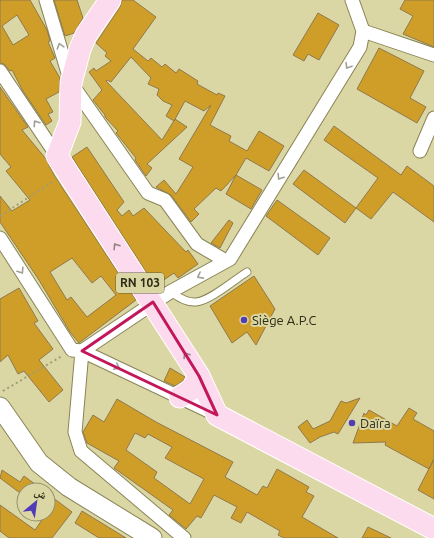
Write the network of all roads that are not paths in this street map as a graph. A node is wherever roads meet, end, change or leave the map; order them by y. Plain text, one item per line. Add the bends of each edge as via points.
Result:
1 (46, 0) edge
2 (110, 0) edge
3 (352, 0) edge
4 (363, 31) junction
5 (434, 55) edge
6 (0, 71) edge
7 (71, 83) junction
8 (434, 118) edge
9 (420, 151) dead end
10 (63, 164) junction
11 (0, 238) edge
12 (226, 261) junction
13 (246, 272) dead end
14 (161, 297) junction
15 (77, 350) junction
16 (199, 376) junction
17 (180, 397) junction
18 (0, 407) edge
19 (217, 415) junction
20 (434, 529) edge
21 (152, 538) edge
22 (184, 538) edge

7 -> 1 street
2 - 7 main road via 86,35
3 - 4 street
4 - 5 street
4 -> 12 street via 360,47
10 -> 6 street
7 - 10 main road via 70,122
7 - 12 street via 148,193 165,200 197,244
8 - 9 street
14 -> 10 main road, RN 103
11 -> 15 street
12 -> 14 street
13 - 14 lane via 205,300 195,303
14 - 15 street
16 -> 14 main road, RN 103
15 -> 17 street
15 - 22 street via 75,432 81,451
16 - 17 main road via 192,389
16 - 19 main road, RN 103
17 - 19 street
18 - 21 street via 39,463 70,487
19 - 20 main road

